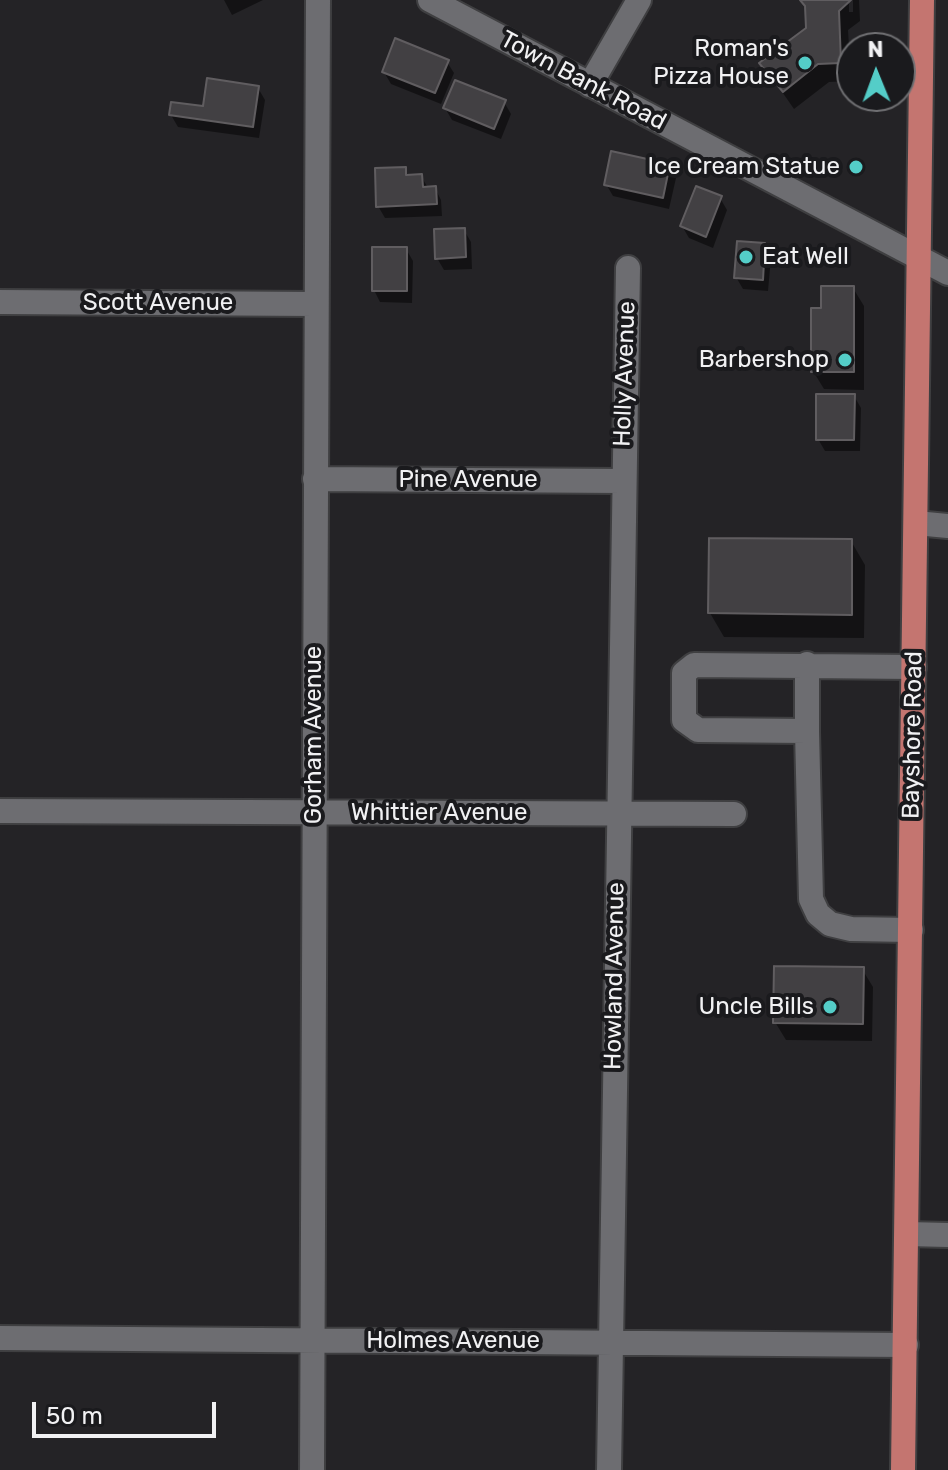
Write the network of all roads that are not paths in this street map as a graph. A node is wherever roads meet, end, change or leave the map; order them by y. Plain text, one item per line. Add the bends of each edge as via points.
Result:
1 (318, 0) edge
2 (430, 0) edge
3 (639, 0) edge
4 (922, 0) edge
5 (590, 85) junction
6 (918, 258) junction
7 (628, 268) dead end
8 (948, 273) edge
9 (0, 302) edge
10 (315, 304) junction
11 (315, 479) junction
12 (622, 481) junction
13 (916, 523) junction
14 (948, 526) edge
15 (807, 664) junction
16 (914, 667) junction
17 (807, 731) junction
18 (0, 811) edge
19 (314, 812) junction
20 (617, 813) junction
21 (734, 814) dead end
22 (911, 930) junction
23 (907, 1234) junction
24 (948, 1235) edge
25 (0, 1338) edge
26 (312, 1340) junction
27 (610, 1343) junction
28 (906, 1345) junction
29 (312, 1470) edge
30 (609, 1470) edge
31 (903, 1470) edge

1 - 10 street, Gorham Avenue
2 - 5 street, Town Bank Road
3 - 5 street
4 - 6 main road, Bayshore Road
5 - 6 street, Town Bank Road
6 - 8 street, Town Bank Road
6 - 13 main road, Bayshore Road
7 - 12 street, Holly Avenue
9 - 10 street, Scott Avenue
10 - 11 street, Gorham Avenue
11 - 12 street, Pine Avenue
11 - 19 street, Gorham Avenue
12 - 20 street, Howland Avenue
13 - 14 street
13 - 16 main road, Bayshore Road
15 - 16 street
15 - 17 street
15 - 17 street via 694,665 684,673 684,720 698,730
16 - 22 main road, Bayshore Road
17 - 22 street via 811,899 818,914 830,924 851,929
18 - 19 street, Whittier Avenue
19 - 20 street, Whittier Avenue
19 - 26 street, Gorham Avenue
20 - 21 street, Whittier Avenue
20 - 27 street, Howland Avenue
22 - 23 main road, Bayshore Road
23 - 24 street
23 - 28 main road, Bayshore Road
25 - 26 street, Holmes Avenue
26 - 27 street, Holmes Avenue
26 - 29 street, Gorham Avenue
27 - 28 street, Holmes Avenue
27 - 30 street, Howland Avenue
28 - 31 main road, Bayshore Road

